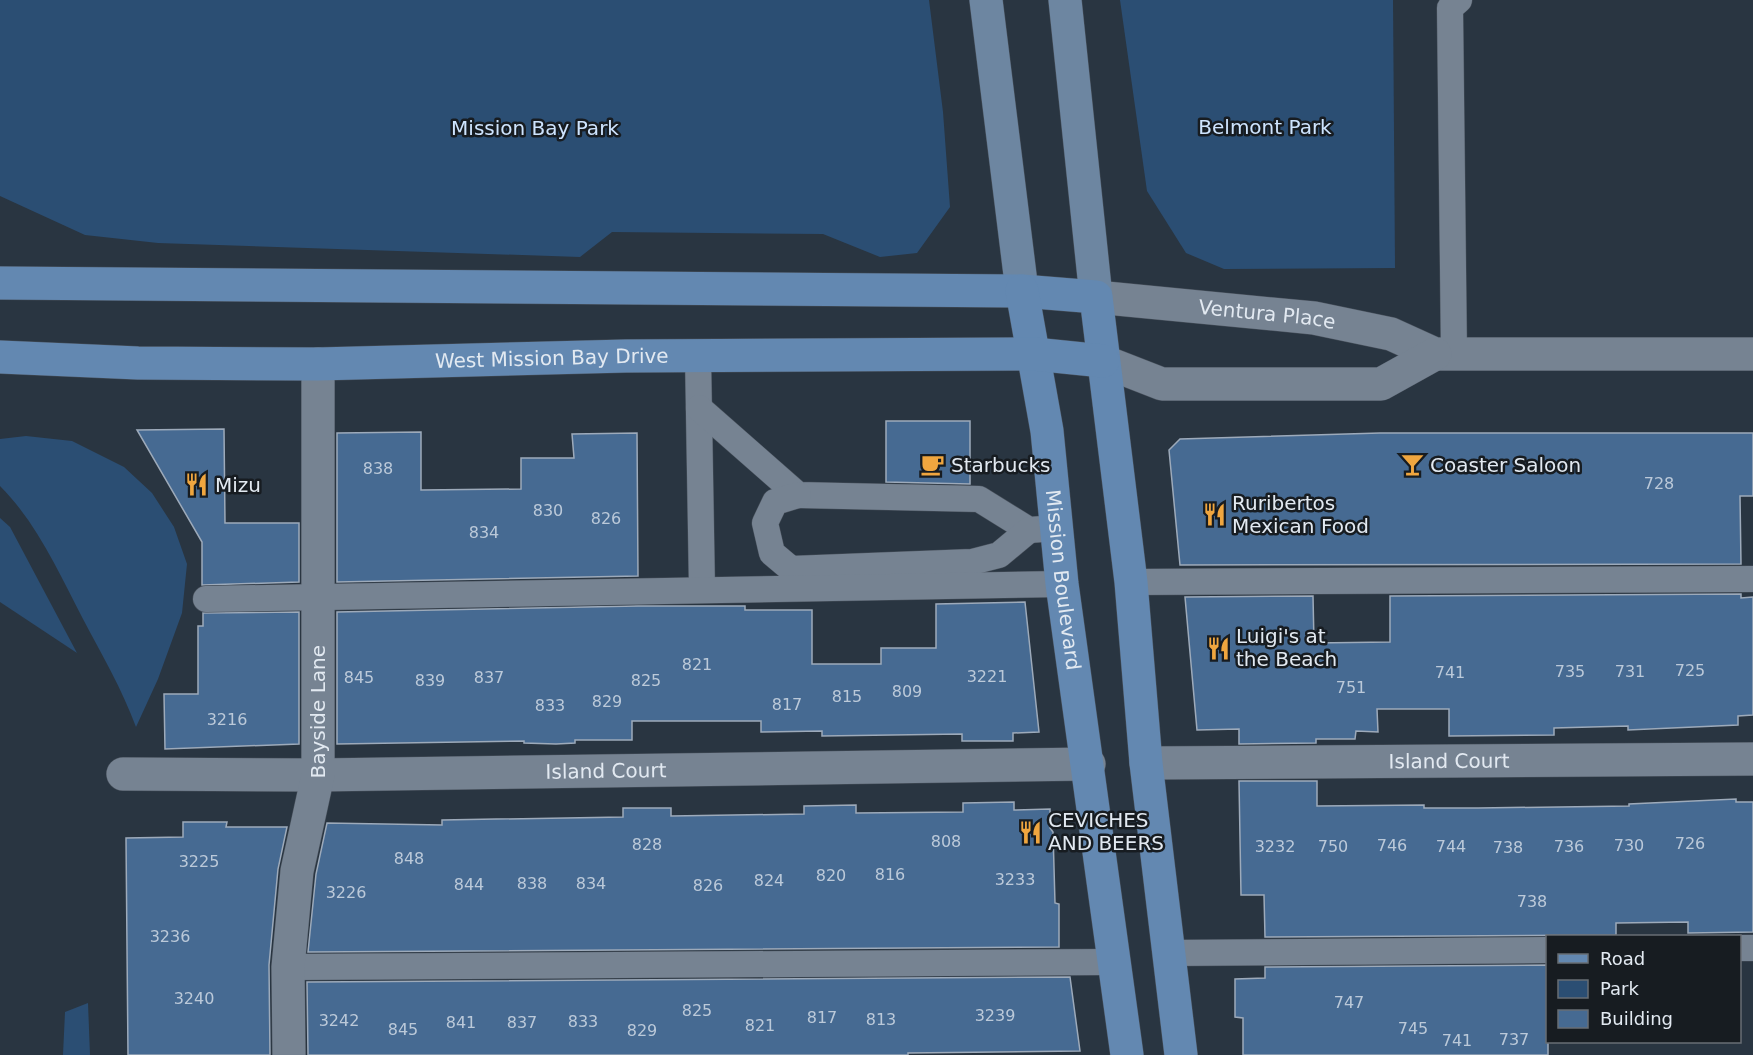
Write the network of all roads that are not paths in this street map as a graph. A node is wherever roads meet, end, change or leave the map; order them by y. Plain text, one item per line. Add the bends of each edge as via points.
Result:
1 (986, 0) edge
2 (1065, 0) edge
3 (1459, 0) edge
4 (7, 289) edge
5 (1022, 291) junction
6 (1096, 297) junction
7 (1034, 354) junction
8 (1445, 354) junction
9 (1753, 354) edge
10 (698, 356) junction
11 (0, 357) edge
12 (1103, 361) junction
13 (318, 364) junction
14 (699, 408) junction
15 (798, 495) junction
16 (1043, 529) junction
17 (1753, 579) edge
18 (1131, 582) junction
19 (1062, 584) junction
20 (702, 589) junction
21 (319, 597) junction
22 (206, 599) dead end
23 (1753, 759) edge
24 (1146, 763) junction
25 (1089, 764) junction
26 (123, 774) dead end
27 (318, 775) junction
28 (1546, 950) edge
29 (1167, 953) junction
30 (1113, 962) junction
31 (288, 967) junction
32 (289, 1055) edge
33 (1127, 1055) edge
34 (1181, 1055) edge

1 - 5 main road, Mission Boulevard
2 - 6 main road
3 - 8 lane via 1450,8
4 - 5 main road
5 - 6 main road
5 - 7 main road, Mission Boulevard
6 - 8 street, Ventura Place via 1314,318 1391,334
6 - 12 main road
7 - 10 main road, West Mission Bay Drive
7 - 12 main road, West Mission Bay Drive
7 - 16 main road, Mission Boulevard via 1047,431
8 - 9 street, Ventura Place
8 - 12 street, Ventura Place via 1381,384 1162,384
10 - 13 main road, West Mission Bay Drive
10 - 14 lane
11 - 13 main road, West Mission Bay Drive
12 - 18 main road
13 - 21 street, Bayside Lane
14 - 15 lane
14 - 20 lane
15 - 16 lane via 979,500
15 - 16 lane via 775,502 765,523 772,553 791,568 972,562 999,555
16 - 19 main road, Mission Boulevard
17 - 18 lane
18 - 24 main road
19 - 20 lane
19 - 25 main road, Mission Boulevard
20 - 21 lane
21 - 22 lane
21 - 27 street, Bayside Lane
23 - 24 street, Island Court
24 - 29 main road
25 - 27 street, Island Court
25 - 30 main road, Mission Boulevard
26 - 27 street, Island Court
27 - 31 street, Bayside Lane via 297,871
28 - 29 lane
29 - 34 main road
30 - 31 lane
30 - 33 main road, Mission Boulevard
31 - 32 street, Bayside Lane

